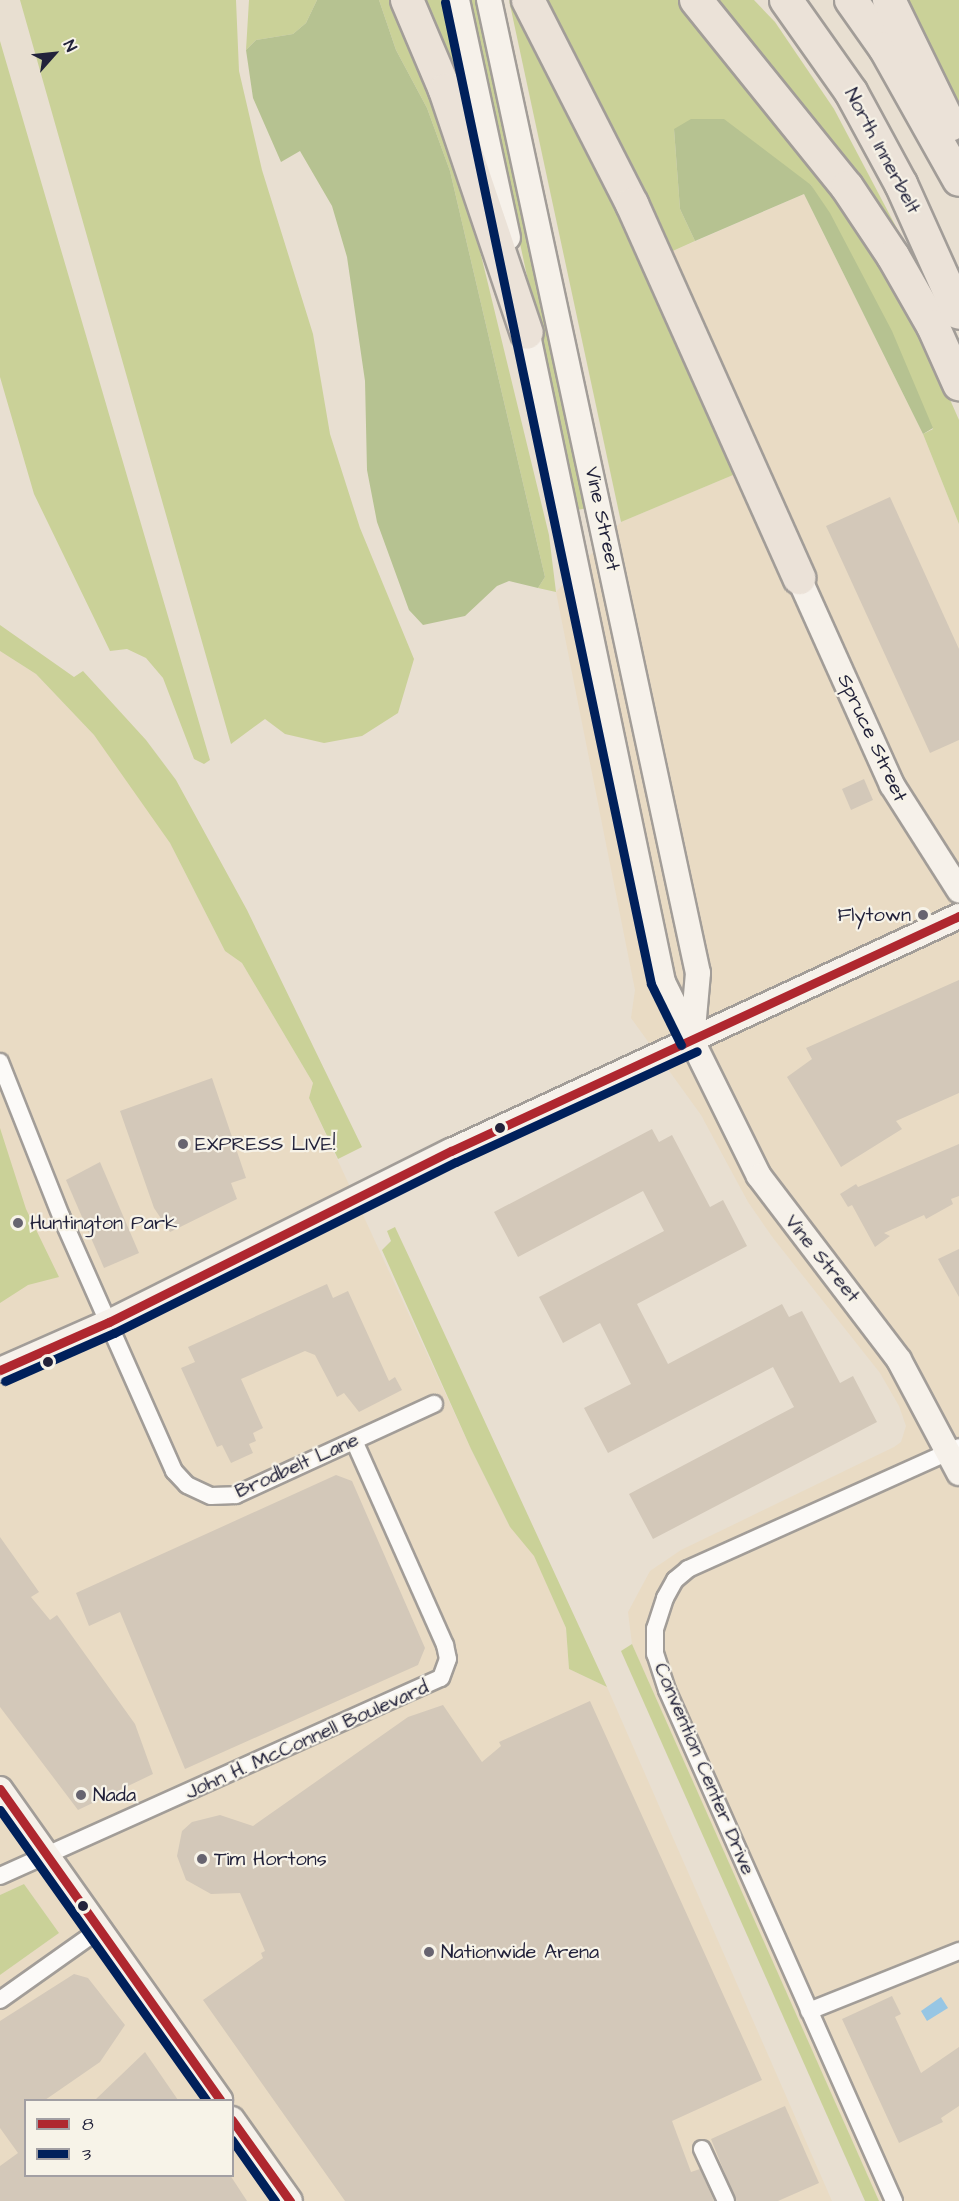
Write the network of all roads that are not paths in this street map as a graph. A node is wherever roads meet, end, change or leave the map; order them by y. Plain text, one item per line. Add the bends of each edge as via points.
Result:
1 (407, 0) edge
2 (458, 0) edge
3 (489, 0) edge
4 (696, 0) edge
5 (786, 0) edge
6 (852, 0) edge
7 (888, 0) edge
8 (528, 1) edge
9 (959, 151) edge
10 (959, 180) edge
11 (959, 314) edge
12 (528, 333) junction
13 (959, 384) edge
14 (799, 578) joint
15 (959, 890) edge
16 (959, 916) edge
17 (692, 1040) junction
18 (0, 1062) edge
19 (109, 1322) junction
20 (0, 1370) edge
21 (434, 1404) dead end
22 (354, 1441) junction
23 (956, 1457) edge
24 (0, 1789) edge
25 (46, 1855) junction
26 (0, 1876) edge
27 (99, 1930) junction
28 (959, 1951) edge
29 (0, 2000) edge
30 (809, 2011) junction
31 (219, 2099) edge
32 (234, 2122) edge
33 (702, 2148) dead end
34 (291, 2201) edge
35 (726, 2201) edge
36 (894, 2201) edge

1 - 12 highway via 448,100
2 - 12 street, Vine Street
3 - 17 street, Vine Street via 698,973
4 - 13 highway via 847,187 933,326
5 - 11 highway, North Innerbelt via 851,92 901,184
6 - 10 highway via 885,48
7 - 9 highway via 946,113
8 - 14 highway via 632,204
12 - 17 street, Vine Street via 663,982
14 - 15 street, Spruce Street via 892,784
16 - 17 street
17 - 19 street via 441,1156
17 - 23 street, Vine Street via 759,1176 798,1232 878,1328
18 - 19 street, Brodbelt Lane
19 - 20 street
19 - 22 street, Brodbelt Lane via 174,1471 200,1493 236,1495
21 - 22 street, Brodbelt Lane
22 - 25 street, John H. McConnell Boulevard via 447,1652 447,1666 441,1678
23 - 30 street, Convention Center Drive via 688,1569 675,1580 657,1621 655,1654 667,1690
24 - 25 street
25 - 26 street, John H. McConnell Boulevard
25 - 27 street
27 - 29 street
27 - 31 street
28 - 30 street
30 - 36 street, Convention Center Drive
32 - 34 street
33 - 35 street

